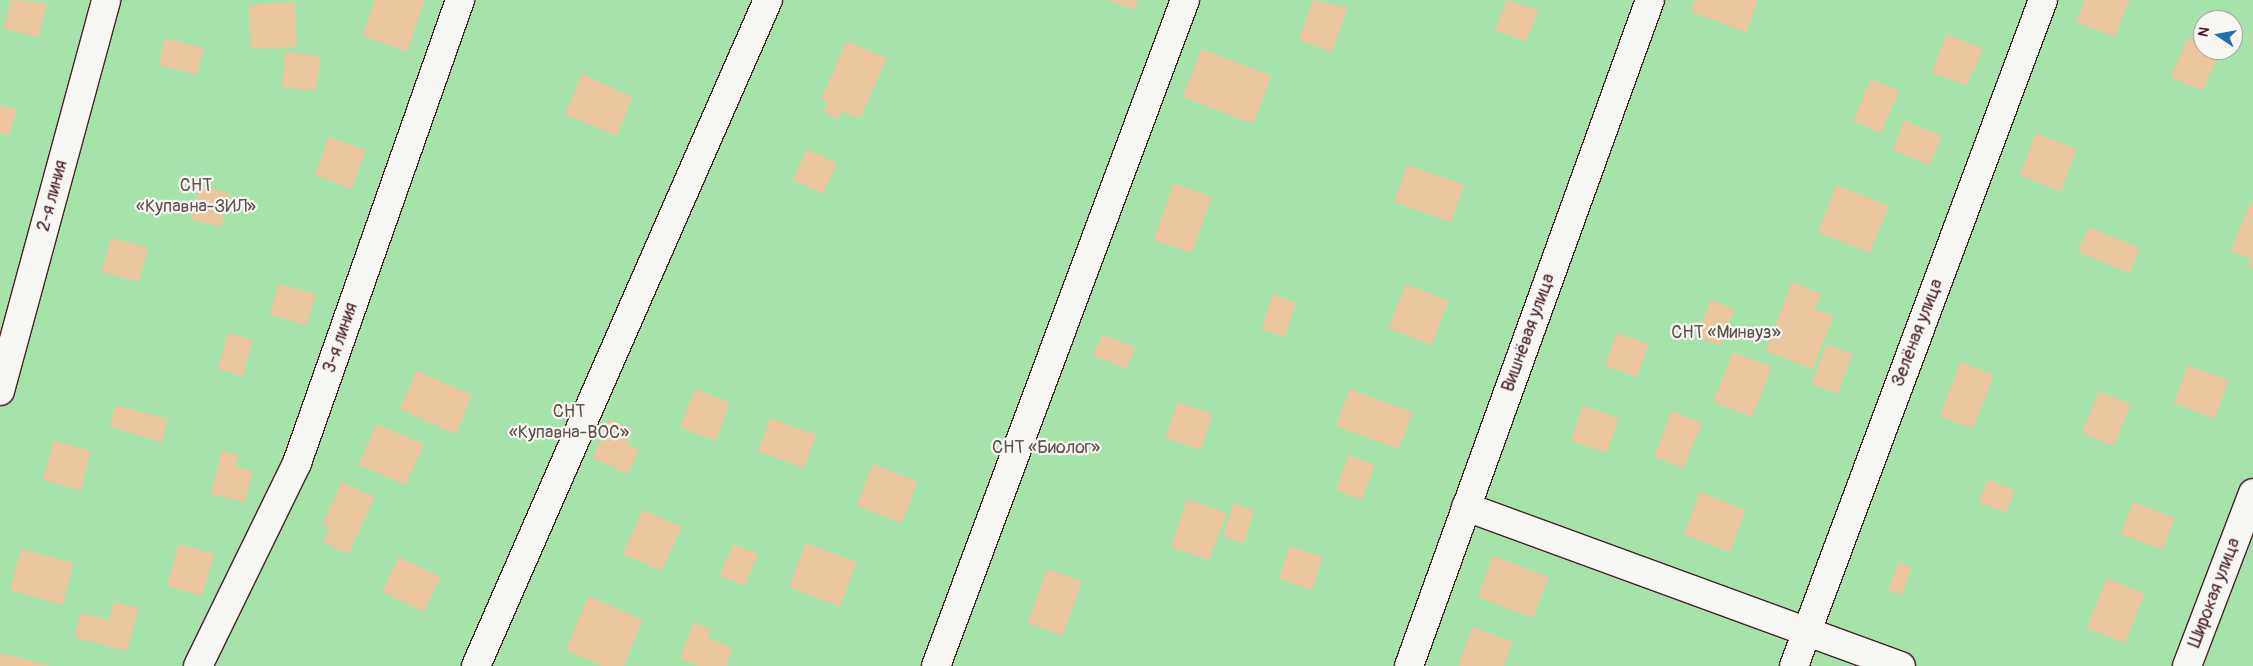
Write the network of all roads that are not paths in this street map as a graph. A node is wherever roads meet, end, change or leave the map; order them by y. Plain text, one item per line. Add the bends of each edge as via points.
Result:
1 (106, 0) edge
2 (460, 0) edge
3 (768, 0) edge
4 (1186, 0) edge
5 (1650, 0) edge
6 (2043, 0) edge
7 (0, 391) edge
8 (2253, 492) edge
9 (1466, 507) junction
10 (1807, 632) junction
11 (198, 666) edge
12 (476, 666) edge
13 (936, 666) edge
14 (1409, 666) edge
15 (1794, 666) edge
16 (1901, 666) edge
17 (2187, 666) edge

1 - 7 street, 2-я линия
2 - 11 street, 3-я линия via 297,463
3 - 12 street
4 - 13 street
5 - 9 street, Вишнёвая улица
6 - 10 street, Зелёная улица
8 - 17 street, Широкая улица
9 - 10 street
9 - 14 street, Вишнёвая улица
10 - 15 street, Зелёная улица
10 - 16 street

